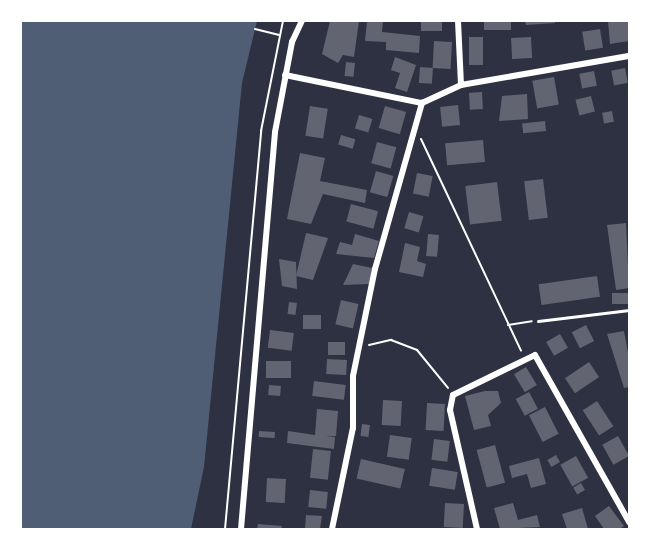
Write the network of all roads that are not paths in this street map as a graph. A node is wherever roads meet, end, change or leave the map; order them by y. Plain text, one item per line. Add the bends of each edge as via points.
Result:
1 (302, 21) edge
2 (458, 21) edge
3 (629, 56) edge
4 (281, 74) junction
5 (460, 85) junction
6 (422, 103) junction
7 (629, 310) edge
8 (538, 321) road end
9 (629, 522) edge
10 (240, 529) edge
11 (332, 529) edge
12 (477, 529) edge

1 - 4 street
2 - 5 street
3 - 5 street
4 - 6 street
4 - 10 street
5 - 6 street
6 - 11 street via 375,269 359,347 353,428
7 - 8 lane
9 - 12 street via 535,355 453,395 450,410

